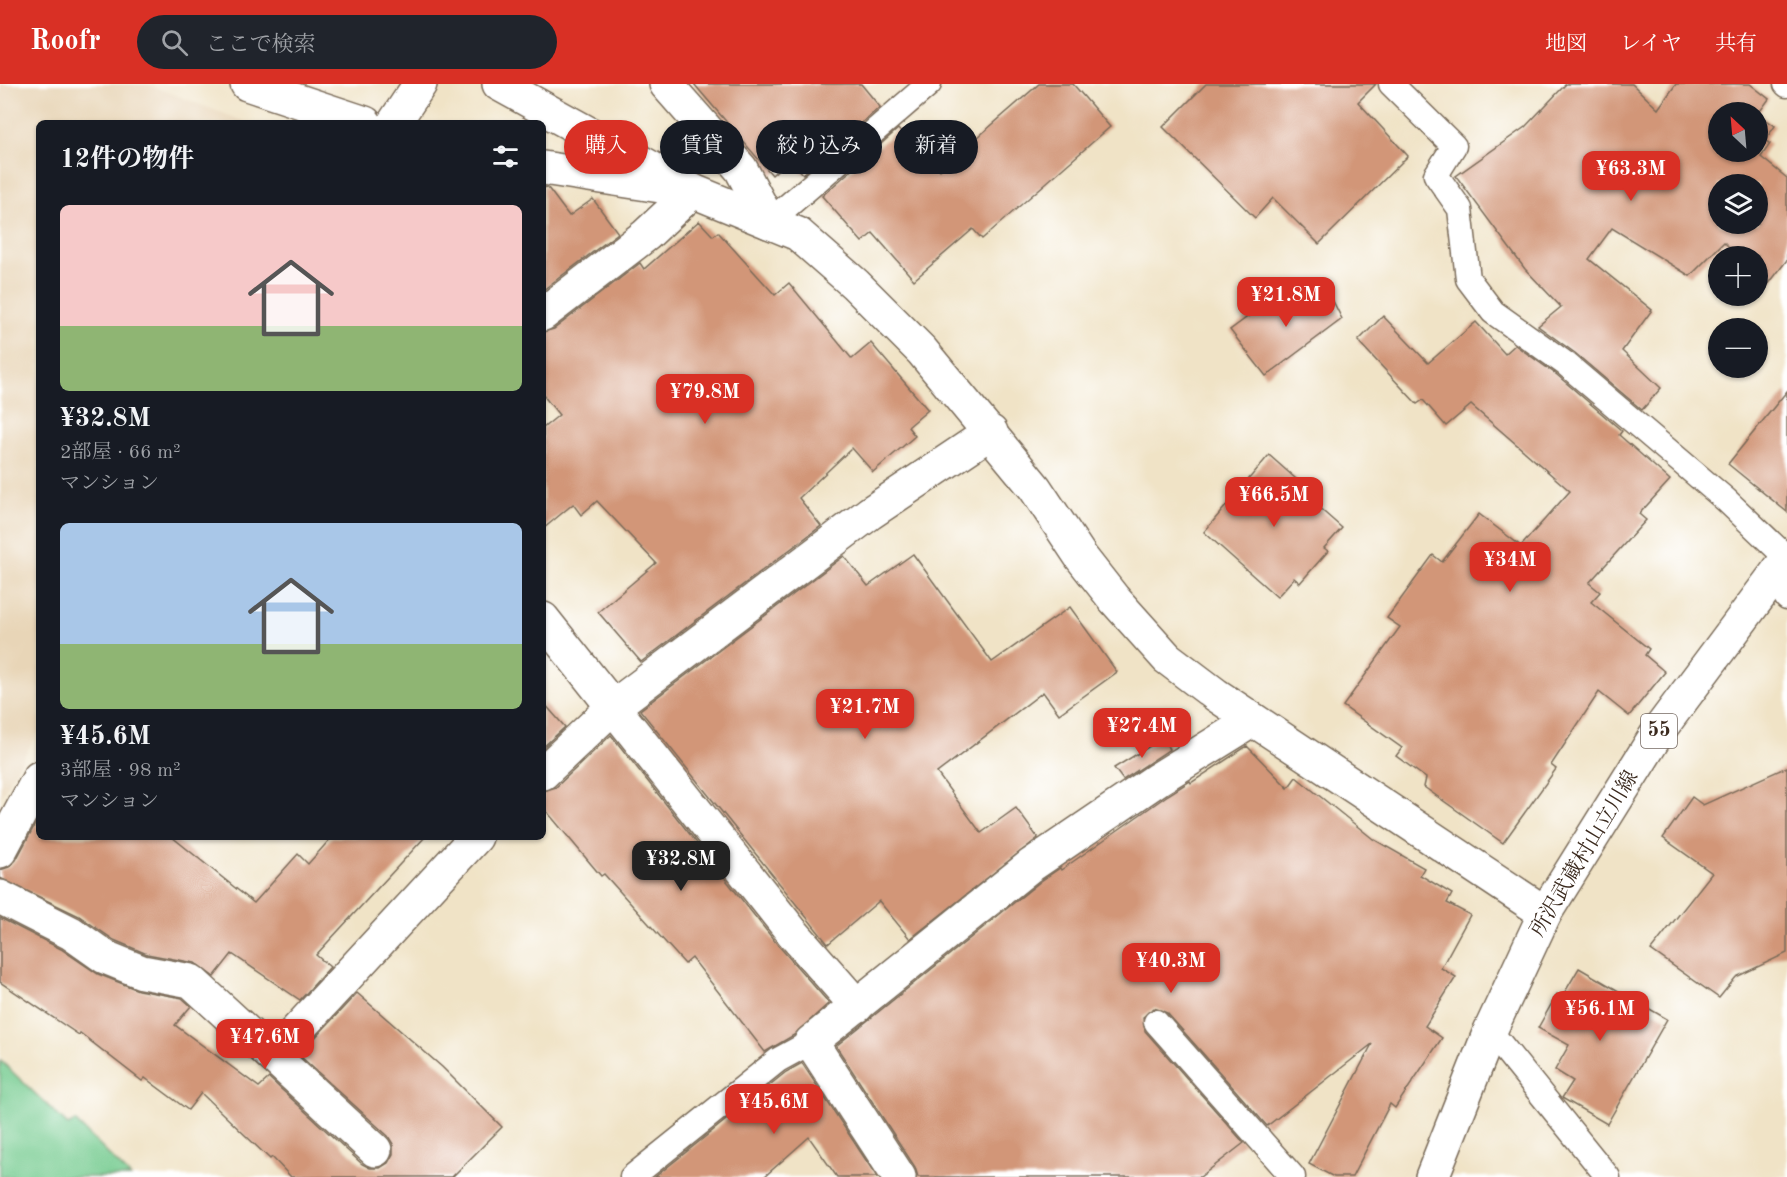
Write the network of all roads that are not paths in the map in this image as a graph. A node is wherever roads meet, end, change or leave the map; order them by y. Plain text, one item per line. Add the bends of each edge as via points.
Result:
1 (247, 84) edge
2 (420, 84) edge
3 (499, 84) edge
4 (666, 84) edge
5 (929, 84) edge
6 (1391, 84) edge
7 (356, 120) edge
8 (396, 120) edge
9 (546, 168) edge
10 (693, 191) junction
11 (769, 222) junction
12 (546, 312) edge
13 (991, 432) junction
14 (1784, 573) edge
15 (546, 623) edge
16 (614, 706) junction
17 (1253, 720) junction
18 (546, 770) edge
19 (36, 784) edge
20 (473, 840) edge
21 (0, 851) edge
22 (0, 897) edge
23 (1545, 913) junction
24 (857, 1005) junction
25 (1156, 1022) dead end
26 (1490, 1031) junction
27 (811, 1042) junction
28 (274, 1055) junction
29 (375, 1150) dead end
30 (632, 1177) edge
31 (899, 1177) edge
32 (1293, 1177) edge
33 (1432, 1177) edge
34 (1608, 1177) edge

1 - 7 street
2 - 8 street
3 - 10 street
4 - 11 street via 741,169
5 - 11 lane
6 - 14 lane via 1454,146 1436,175 1460,209 1468,279 1493,312 1566,364 1717,492
9 - 10 street
10 - 11 street
10 - 12 street via 646,235
11 - 13 street via 798,234 855,284 922,351
13 - 16 street via 870,513
13 - 17 street via 1088,565 1159,649
14 - 23 street, 所沢武蔵村山立川線 / 55 via 1660,729
15 - 16 street
16 - 18 street
16 - 24 street via 821,967
17 - 23 street
17 - 24 street via 1030,866
19 - 21 street
20 - 28 street
22 - 28 street via 70,933 105,957 142,972 191,981
23 - 26 street, 所沢武蔵村山立川線 / 55
24 - 27 street
25 - 32 lane
26 - 33 street, 所沢武蔵村山立川線 / 55
26 - 34 lane
27 - 30 lane via 778,1060
27 - 31 street
28 - 29 street

